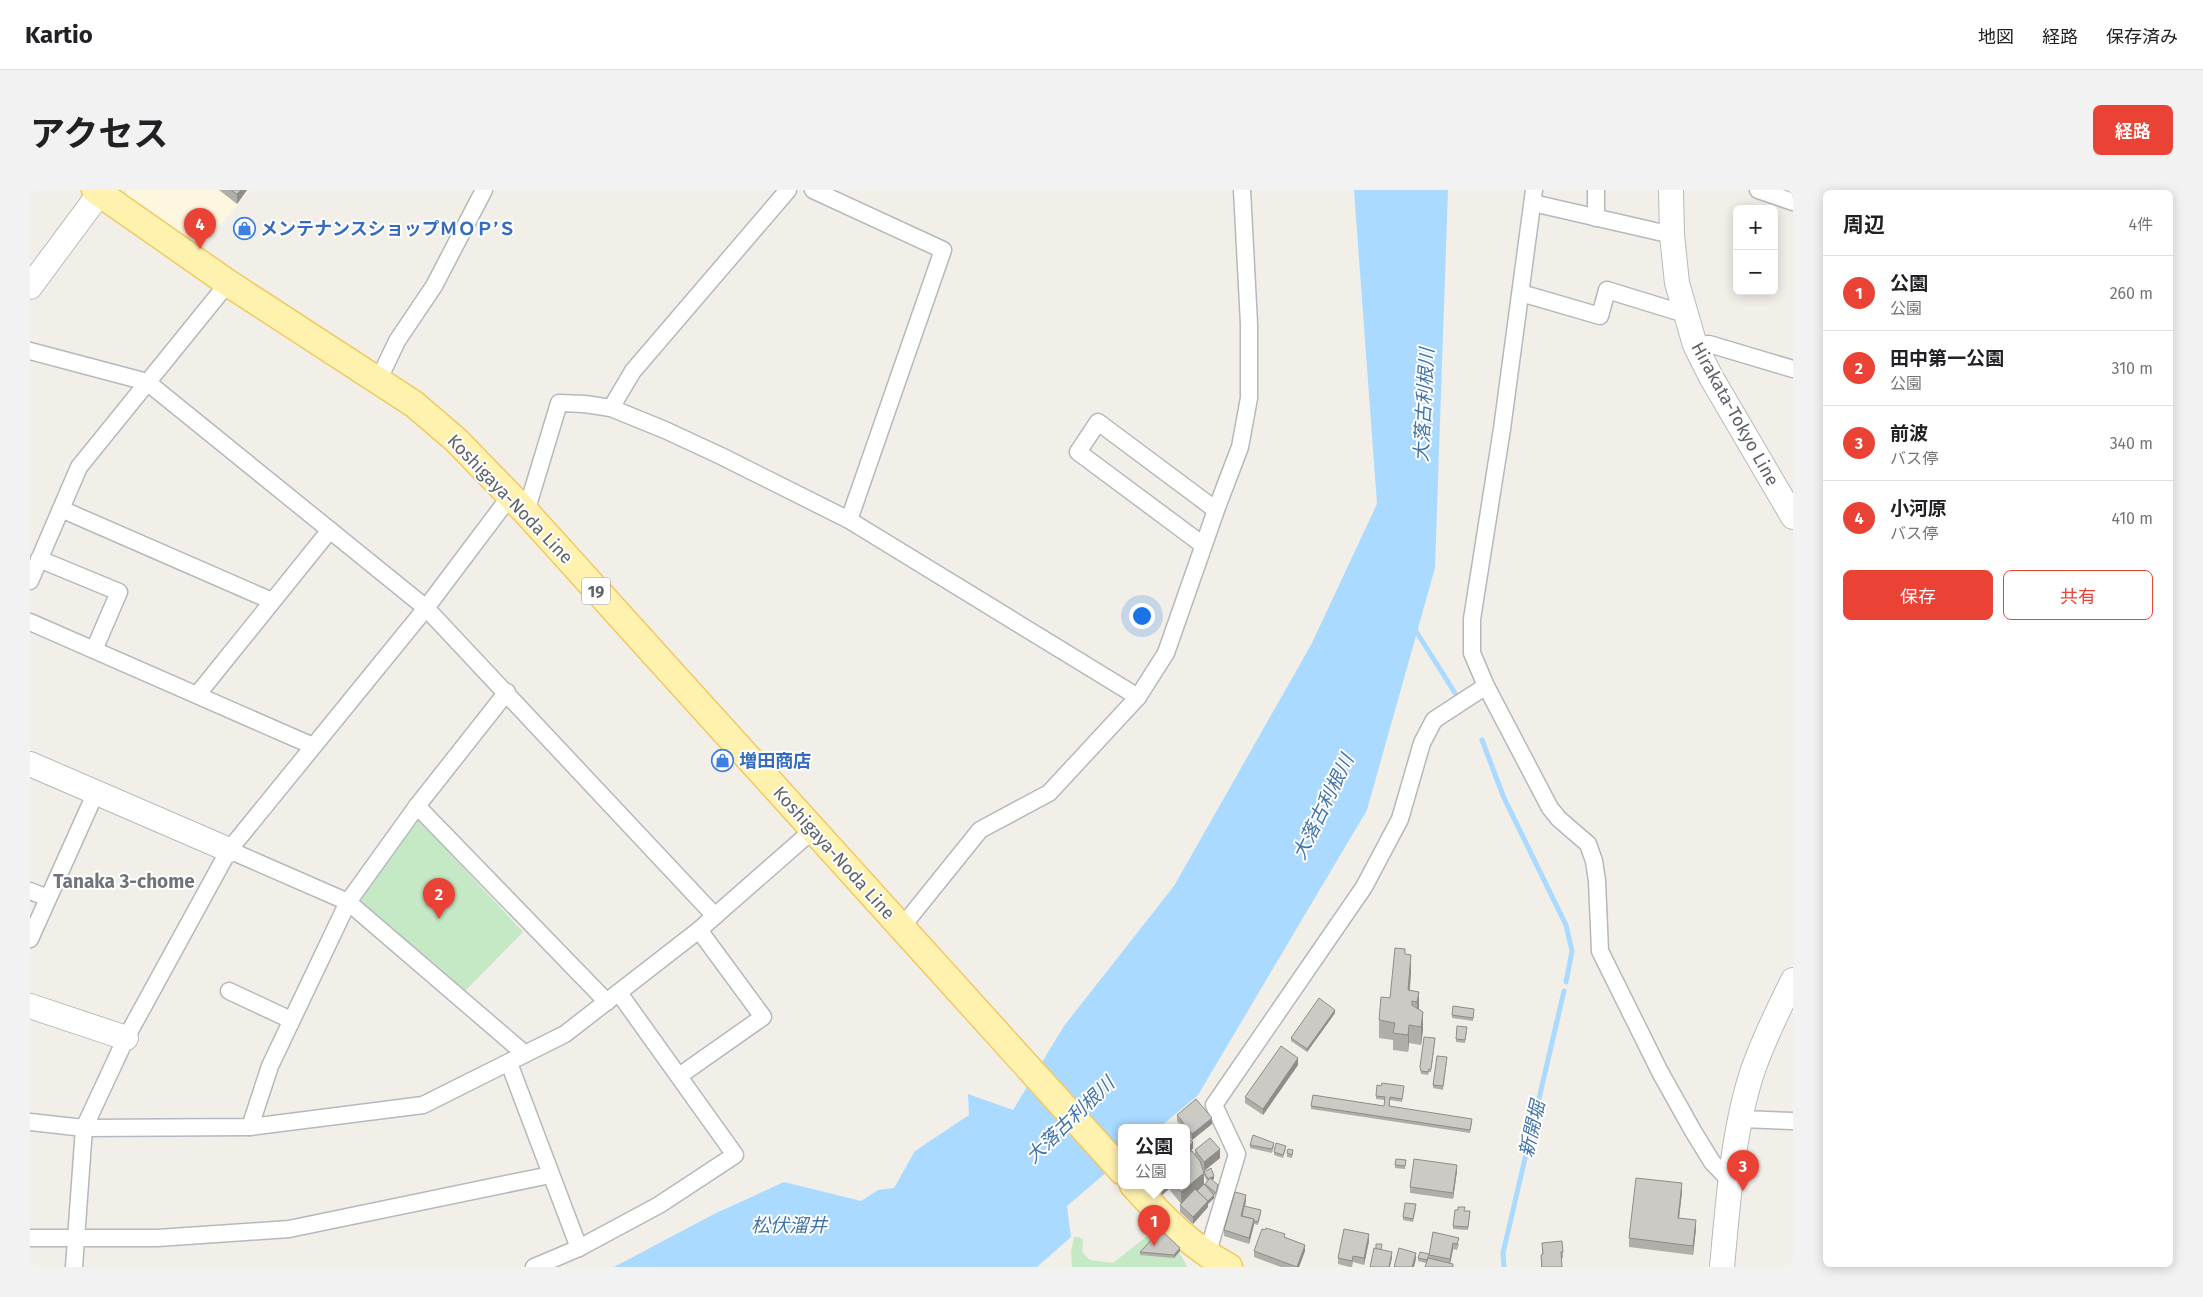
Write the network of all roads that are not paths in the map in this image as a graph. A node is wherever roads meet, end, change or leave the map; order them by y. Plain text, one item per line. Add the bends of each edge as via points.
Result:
1 (484, 190) edge
2 (788, 190) edge
3 (813, 190) edge
4 (1242, 190) edge
5 (1596, 190) edge
6 (1671, 190) edge
7 (1758, 190) edge
8 (99, 191) edge
9 (1534, 197) edge
10 (1793, 202) edge
11 (1596, 218) junction
12 (1672, 235) junction
13 (228, 283) junction
14 (30, 287) edge
15 (1521, 293) junction
16 (1685, 314) junction
17 (1695, 345) junction
18 (30, 351) edge
19 (1793, 369) edge
20 (378, 381) junction
21 (147, 382) junction
22 (611, 408) junction
23 (518, 504) junction
24 (61, 509) junction
25 (1216, 510) junction
26 (1793, 517) edge
27 (850, 520) junction
28 (330, 530) junction
29 (1204, 545) junction
30 (39, 559) junction
31 (30, 581) edge
32 (272, 602) junction
33 (426, 608) junction
34 (30, 622) edge
35 (94, 650) junction
36 (1486, 686) junction
37 (507, 692) junction
38 (197, 695) junction
39 (1138, 697) junction
40 (312, 746) junction
41 (30, 764) edge
42 (96, 792) junction
43 (417, 806) junction
44 (813, 830) junction
45 (229, 850) junction
46 (30, 891) edge
47 (48, 898) junction
48 (348, 902) junction
49 (715, 916) junction
50 (902, 928) junction
51 (699, 930) junction
52 (30, 939) edge
53 (1793, 980) edge
54 (229, 991) dead end
55 (613, 997) junction
56 (30, 1006) edge
57 (291, 1020) junction
58 (126, 1038) junction
59 (525, 1054) junction
60 (509, 1063) junction
61 (679, 1076) junction
62 (1740, 1120) junction
63 (1793, 1121) edge
64 (30, 1122) edge
65 (250, 1127) junction
66 (84, 1128) junction
67 (1118, 1167) edge
68 (550, 1175) junction
69 (1731, 1182) junction
70 (1138, 1189) edge
71 (76, 1236) junction
72 (30, 1238) edge
73 (579, 1248) junction
74 (1213, 1263) edge
75 (74, 1267) edge
76 (534, 1267) edge
77 (1722, 1267) edge

1 - 20 street via 434,286 397,341
2 - 22 street via 633,371
3 - 27 street via 943,250
4 - 25 street via 1249,398 1240,447
5 - 11 street
6 - 12 main road, Hirakata-Tokyo Line
7 - 10 street
8 - 13 main road, Koshigaya-Noda Line / 19
8 - 14 main road
9 - 11 street
9 - 15 street
11 - 12 street
12 - 16 main road, Hirakata-Tokyo Line via 1677,283
13 - 20 main road, Koshigaya-Noda Line / 19
13 - 21 street
15 - 16 street via 1600,316 1607,290
15 - 36 street via 1472,619 1472,653
16 - 17 main road, Hirakata-Tokyo Line
17 - 19 street via 1709,344
17 - 26 main road, Hirakata-Tokyo Line
18 - 21 street
20 - 23 main road, Koshigaya-Noda Line / 19 via 414,404 456,440
21 - 24 street via 79,467
21 - 28 street
22 - 23 street via 559,403
22 - 27 street via 721,456
23 - 33 street
23 - 44 main road, Koshigaya-Noda Line / 19
24 - 30 street
24 - 32 street
25 - 29 street
25 - 29 street via 1098,422 1078,452
27 - 39 street
28 - 32 street
28 - 33 street
29 - 39 street via 1166,653
30 - 31 street
30 - 35 street via 119,592
32 - 38 street
33 - 37 street
33 - 40 street
34 - 35 street
35 - 38 street
36 - 69 street via 1550,808 1588,844 1594,861 1600,951 1692,1131 1712,1162
36 - 74 street via 1434,720 1422,743 1400,820 1364,887 1214,1105 1237,1154
37 - 43 street
37 - 49 street
38 - 40 street
39 - 50 street via 1048,794 980,830
40 - 45 street
41 - 42 main road
42 - 45 main road
42 - 47 street
43 - 48 street
43 - 55 street
44 - 49 street
44 - 50 main road, Koshigaya-Noda Line / 19
45 - 48 street
45 - 58 street
46 - 47 street
47 - 52 street
48 - 57 street
48 - 59 street
49 - 51 street
50 - 67 main road, Koshigaya-Noda Line / 19
51 - 55 street
51 - 61 street via 763,1016
53 - 62 main road via 1754,1068
54 - 57 street
55 - 59 street via 565,1034
55 - 61 street
56 - 58 main road
57 - 65 street via 270,1066
58 - 66 street
59 - 60 street
60 - 65 street via 423,1105
60 - 68 street
61 - 73 street via 735,1155 659,1206
62 - 63 street
62 - 69 main road
64 - 66 street
65 - 66 street
66 - 71 street
68 - 71 street via 289,1229 158,1238
68 - 73 street
69 - 77 main road
70 - 74 main road, Koshigaya-Noda Line / 19 via 1181,1235
71 - 72 street
71 - 75 street
73 - 76 street

